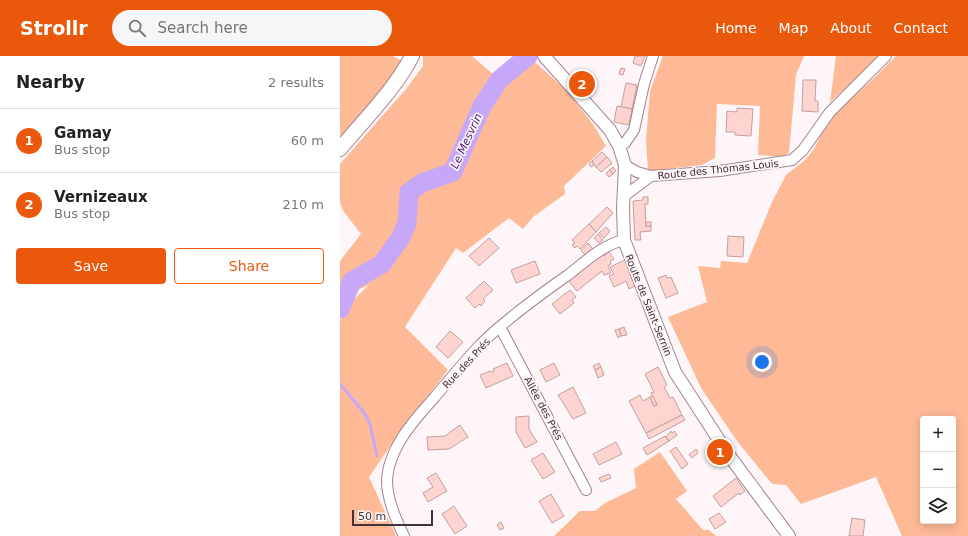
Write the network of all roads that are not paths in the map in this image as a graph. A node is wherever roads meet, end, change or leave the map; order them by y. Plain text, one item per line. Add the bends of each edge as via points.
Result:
1 (412, 56) edge
2 (653, 56) edge
3 (886, 56) edge
4 (548, 59) edge
5 (619, 146) junction
6 (340, 149) edge
7 (625, 165) junction
8 (651, 176) junction
9 (623, 197) junction
10 (624, 240) junction
11 (500, 327) junction
12 (586, 490) dead end
13 (404, 536) edge
14 (790, 536) edge

1 - 6 main road via 391,87
2 - 5 street via 634,130 625,143
3 - 8 street, Route des Thomas Louis via 830,112 803,150 792,160 720,171
4 - 5 street, Route de Saint-Sernin via 610,130
5 - 7 street, Route de Saint-Sernin
7 - 8 street, Route des Thomas Louis
7 - 9 street, Route de Saint-Sernin
8 - 9 street
9 - 10 street, Route de Saint-Sernin
10 - 11 street, Rue des Prés via 610,244
10 - 14 street, Route de Saint-Sernin via 675,372 728,454
11 - 12 street, Allée des Prés
11 - 13 street, Rue des Prés via 459,368 403,436 392,460 387,480 390,500

